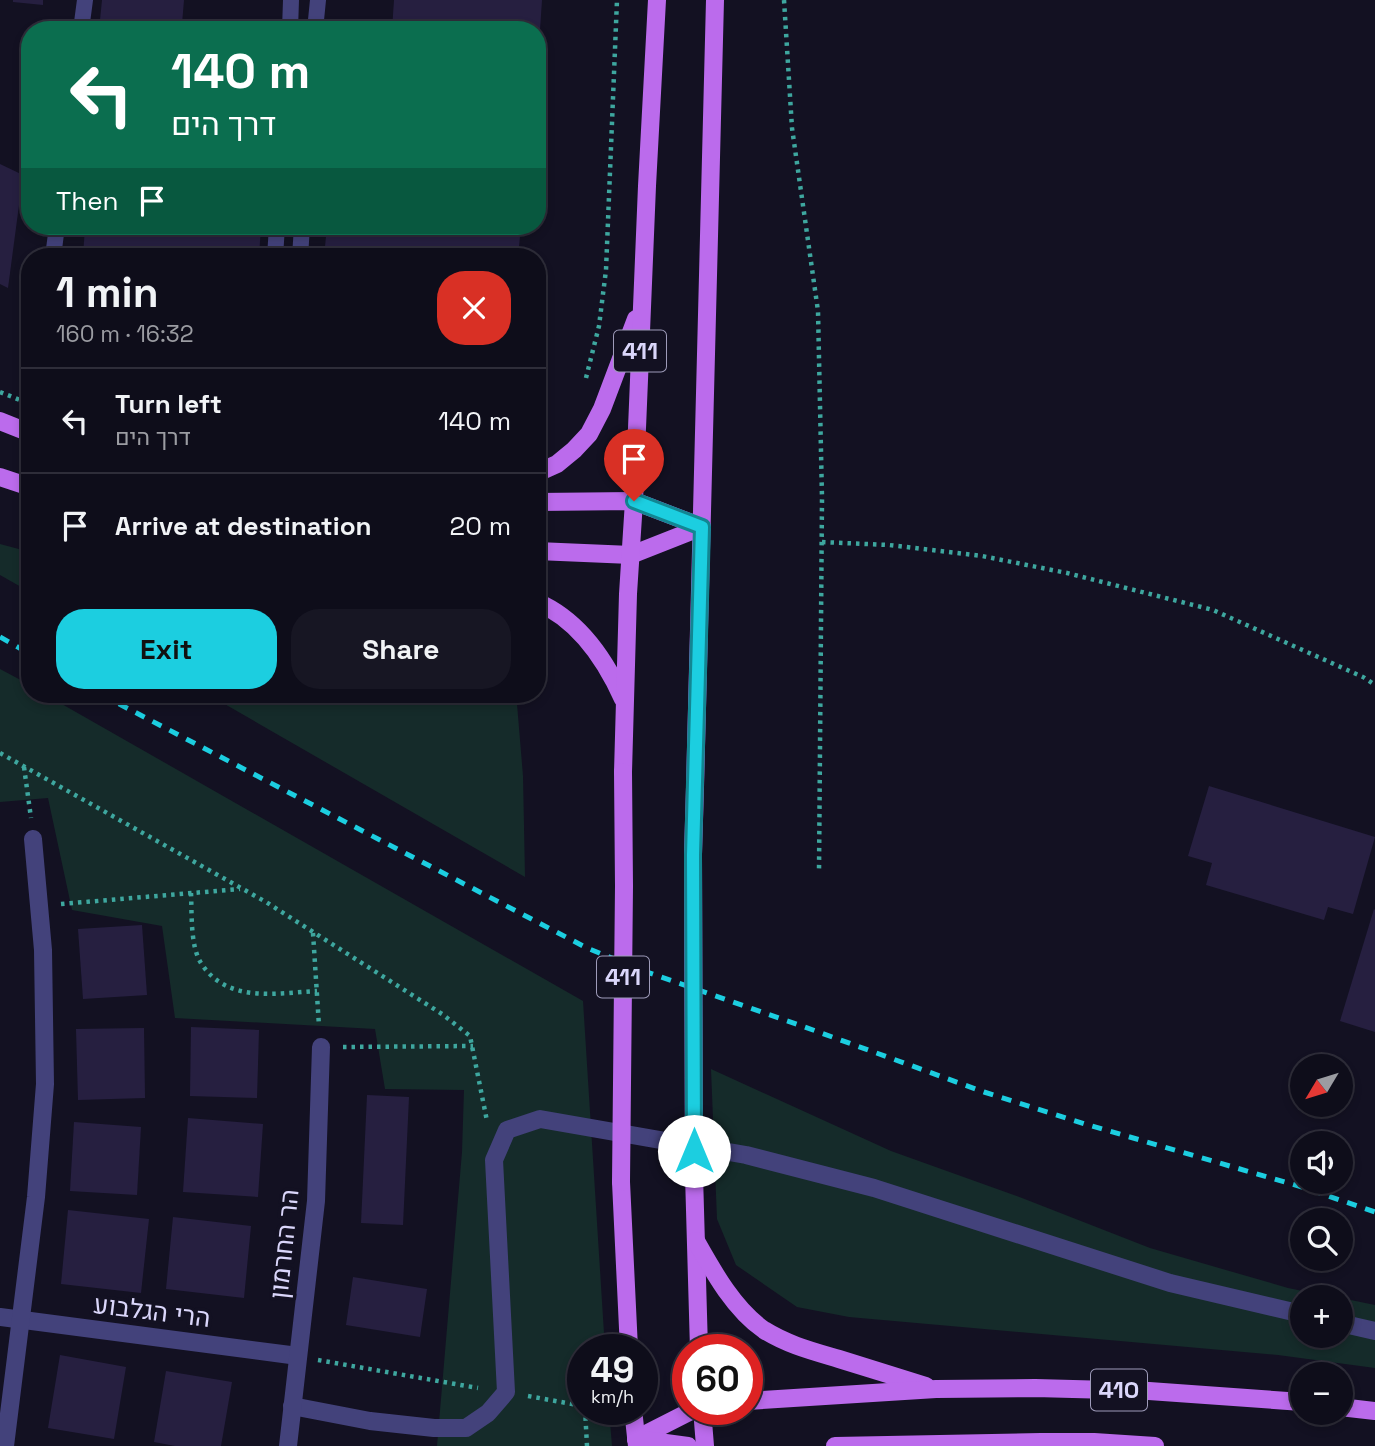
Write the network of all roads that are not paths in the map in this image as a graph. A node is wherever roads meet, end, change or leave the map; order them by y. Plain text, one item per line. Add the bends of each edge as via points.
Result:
1 (85, 0) edge
2 (292, 0) edge
3 (318, 0) edge
4 (657, 0) edge
5 (715, 0) edge
6 (82, 21) edge
7 (290, 21) edge
8 (316, 21) edge
9 (642, 302) junction
10 (0, 421) edge
11 (21, 429) edge
12 (546, 469) edge
13 (0, 477) edge
14 (21, 484) edge
15 (634, 501) junction
16 (546, 502) edge
17 (702, 527) junction
18 (546, 551) edge
19 (631, 555) junction
20 (546, 606) edge
21 (625, 702) junction
22 (33, 839) road end
23 (321, 1047) road end
24 (696, 1241) junction
25 (1290, 1311) edge
26 (0, 1317) edge
27 (22, 1320) junction
28 (1353, 1326) edge
29 (1375, 1331) edge
30 (628, 1334) edge
31 (699, 1334) edge
32 (298, 1356) junction
33 (936, 1389) junction
34 (763, 1400) edge
35 (1290, 1401) edge
36 (292, 1406) junction
37 (1353, 1408) edge
38 (1375, 1411) edge
39 (672, 1422) edge
40 (703, 1425) edge
41 (636, 1442) edge
42 (961, 1445) edge
43 (5, 1446) edge
44 (288, 1446) edge
45 (688, 1446) edge
46 (705, 1446) edge
47 (835, 1446) edge
48 (1155, 1446) edge

1 - 6 lane
2 - 7 lane
3 - 8 lane
4 - 9 main road, 411
5 - 17 main road
9 - 12 main road via 589,434
9 - 15 main road, 411
10 - 11 main road
13 - 14 main road
15 - 16 main road
15 - 17 main road
15 - 19 main road, 411
17 - 19 main road
17 - 24 main road, bridge via 693,855
18 - 19 main road
19 - 21 main road, 411
20 - 21 main road via 584,636
21 - 30 main road, 411, bridge via 621,1182
22 - 27 street via 43,950 45,1084
23 - 32 street, הר החרמון via 316,1201
24 - 31 main road
24 - 33 main road via 725,1289 763,1329 811,1352
25 - 36 street via 1170,1283 874,1188 746,1155 540,1119 507,1130 494,1160 506,1392 488,1413 466,1428 434,1428
26 - 27 street, הרי הגלבוע
27 - 32 street, הרי הגלבוע
27 - 43 street
28 - 29 street
32 - 36 street, הר החרמון
33 - 34 main road, 410
33 - 35 main road, 410 via 1149,1391
36 - 44 street, הר החרמון
37 - 38 main road
39 - 41 main road
40 - 46 main road
41 - 45 main road
42 - 47 main road, 410
42 - 48 main road, 410 via 1080,1442

